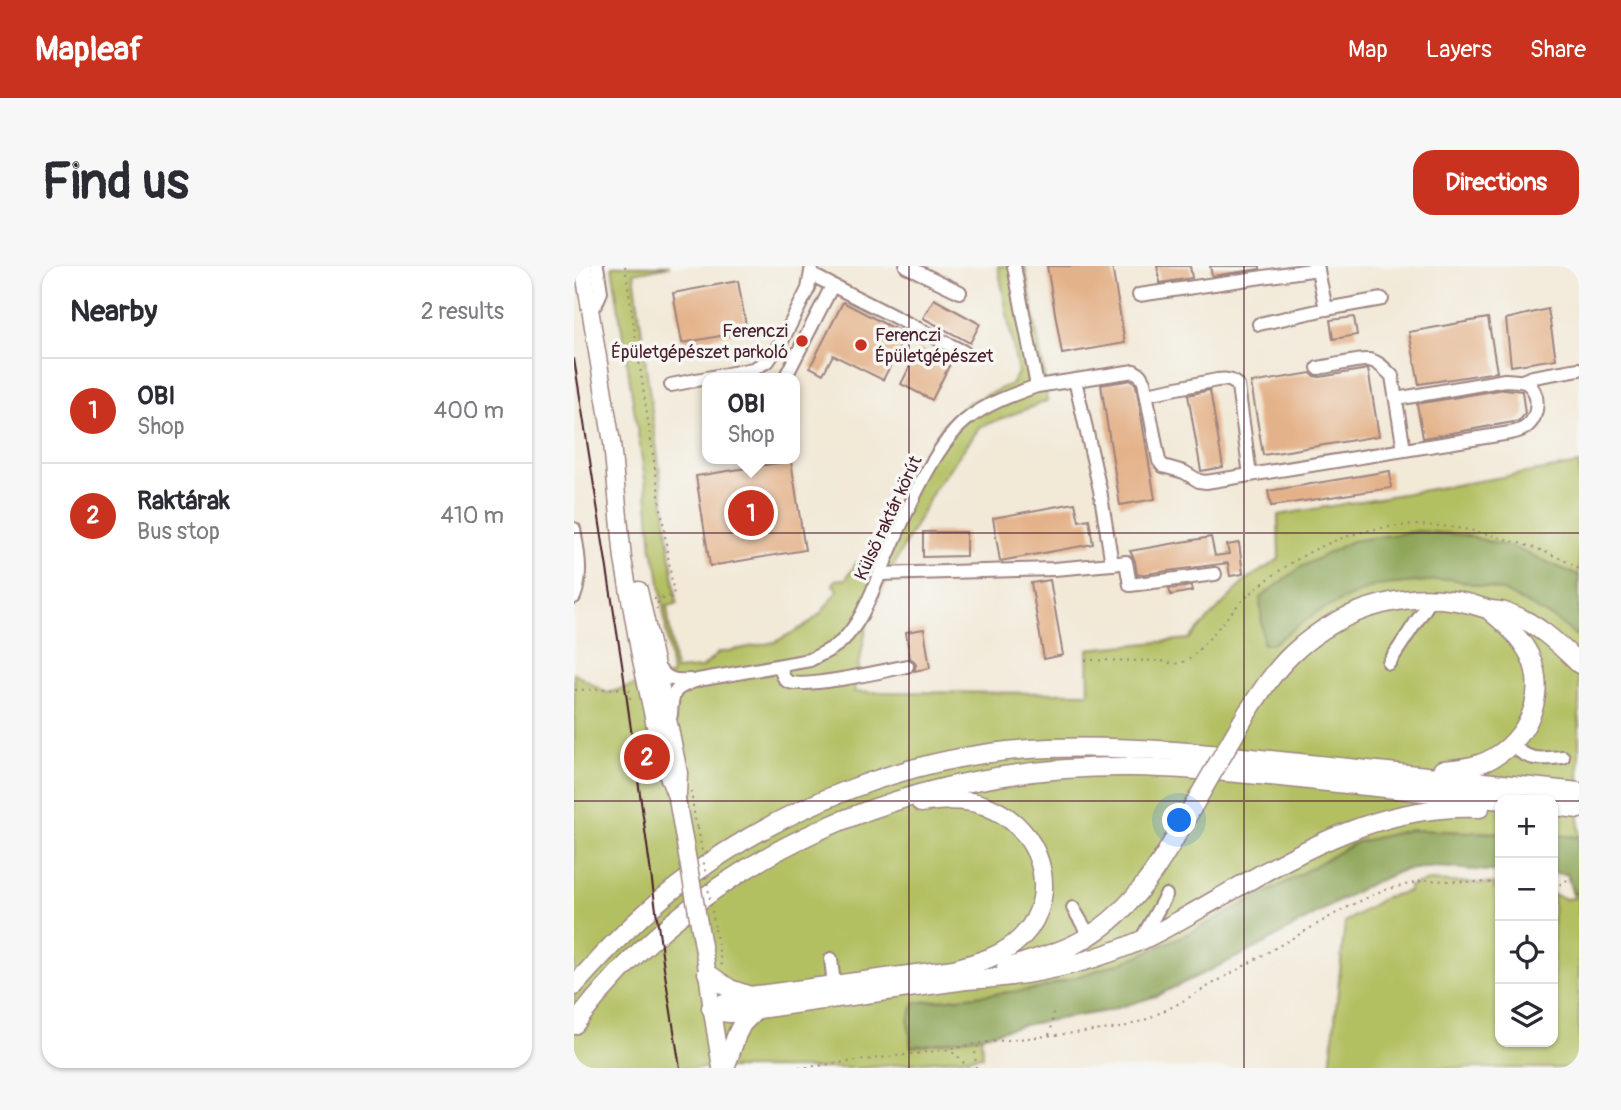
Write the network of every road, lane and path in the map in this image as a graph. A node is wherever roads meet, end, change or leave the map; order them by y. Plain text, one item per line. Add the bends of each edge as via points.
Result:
1 (575, 266) edge
2 (583, 266) edge
3 (590, 266) edge
4 (597, 266) edge
5 (625, 266) edge
6 (906, 266) edge
7 (1014, 266) edge
8 (1317, 268) edge
9 (812, 271) edge
10 (832, 286) junction
11 (960, 292) dead end
12 (1139, 295) dead end
13 (1382, 299) dead end
14 (596, 304) junction
15 (1326, 309) junction
16 (1259, 324) dead end
17 (964, 352) dead end
18 (1318, 368) dead end
19 (1579, 369) edge
20 (732, 373) edge
21 (788, 373) edge
22 (702, 379) edge
23 (1075, 380) junction
24 (1522, 382) junction
25 (671, 385) dead end
26 (1037, 386) junction
27 (1146, 394) junction
28 (1396, 399) junction
29 (1404, 450) junction
30 (1250, 475) junction
31 (619, 522) junction
32 (574, 529) edge
33 (1112, 564) junction
34 (1579, 569) edge
35 (880, 574) junction
36 (1215, 574) dead end
37 (574, 597) edge
38 (1432, 598) junction
39 (652, 599) dead end
40 (1489, 610) junction
41 (1085, 660) dead end
42 (1389, 663) dead end
43 (1579, 664) edge
44 (656, 666) junction
45 (780, 666) junction
46 (907, 666) dead end
47 (698, 680) junction
48 (575, 689) edge
49 (574, 694) edge
50 (639, 698) dead end
51 (671, 733) junction
52 (1511, 744) junction
53 (1563, 757) dead end
54 (1391, 772) junction
55 (1579, 792) edge
56 (677, 799) junction
57 (1495, 799) edge
58 (1558, 807) edge
59 (1495, 808) edge
60 (1579, 809) edge
61 (859, 813) junction
62 (698, 828) dead end
63 (1579, 879) edge
64 (1495, 883) edge
65 (1558, 886) edge
66 (1166, 895) dead end
67 (1073, 908) dead end
68 (715, 929) dead end
69 (1089, 935) junction
70 (1141, 940) junction
71 (831, 959) dead end
72 (706, 968) junction
73 (960, 975) junction
74 (834, 985) junction
75 (574, 986) edge
76 (754, 1002) junction
77 (1053, 1009) dead end
78 (711, 1010) junction
79 (574, 1025) edge
80 (1048, 1036) junction
81 (981, 1043) junction
82 (945, 1050) junction
83 (723, 1068) edge
84 (799, 1068) edge
85 (968, 1068) edge
86 (976, 1068) edge

1 - 31 street
2 - 31 main road via 612,443
3 - 14 main road
4 - 14 street via 601,292
5 - 39 path via 674,596
6 - 11 street
7 - 26 street
8 - 12 street
8 - 15 street
9 - 10 street
9 - 20 street via 801,305 768,361
10 - 17 street
10 - 21 street
13 - 15 street
14 - 44 main road via 636,577
15 - 16 street
18 - 28 street via 1369,360 1392,376
19 - 24 street
22 - 25 street
23 - 26 street, Külső raktár körút
23 - 27 street, Külső raktár körút via 1134,371 1144,382
23 - 33 street
24 - 28 street via 1505,380
24 - 29 street via 1533,390 1537,406 1531,422 1521,430
26 - 35 street, Külső raktár körút via 978,412 951,436 916,493
27 - 30 street via 1163,466 1206,482
27 - 30 street via 1233,381 1238,386
28 - 29 street
29 - 30 street
31 - 56 main road via 657,736
32 - 37 street via 579,563
33 - 35 street
33 - 36 street via 1126,562 1130,585
34 - 41 path via 1539,549 1455,527 1366,530 1334,540 1276,574 1242,601 1184,662
35 - 45 street, Külső raktár körút via 861,617 840,642 810,660
38 - 40 highway
38 - 42 street
38 - 69 highway, bridge via 1370,607 1306,641 1277,670 1247,713 1147,883 1120,913
40 - 43 highway via 1531,625
40 - 52 highway via 1516,634 1536,676 1529,721
44 - 47 street, Külső raktár körút via 674,680
44 - 51 main road
45 - 46 street via 786,680 799,683
45 - 47 street, Külső raktár körút
47 - 51 street, Külső raktár körút via 674,693
48 - 49 path
48 - 50 path via 629,688 630,698
51 - 56 main road
52 - 53 street via 1535,759
52 - 54 highway via 1480,764
54 - 55 highway
54 - 75 highway via 1171,750 1090,747 1009,751 937,763 848,790 780,820 731,849 643,914
56 - 72 main road, bridge
57 - 61 highway via 1250,774 1128,767 963,783
58 - 60 highway
59 - 70 highway via 1445,809 1347,831
61 - 73 highway via 936,801 968,802 995,809 1027,834 1042,867 1043,891 1030,928 1014,944
61 - 79 highway via 766,856 712,891 642,950
62 - 68 path, bridge
63 - 65 path
64 - 80 path via 1425,880 1381,891 1147,1019 1121,1028
66 - 70 street
67 - 69 street
69 - 73 highway via 1023,963
70 - 73 highway via 1054,969 1003,978
71 - 74 street
72 - 76 highway
72 - 78 main road
73 - 74 highway
73 - 76 highway
74 - 76 highway
76 - 78 highway via 730,1013
76 - 83 highway
77 - 80 path
78 - 83 main road
80 - 81 path
81 - 82 path
81 - 86 path via 975,1050
82 - 84 path
82 - 85 path via 956,1054

